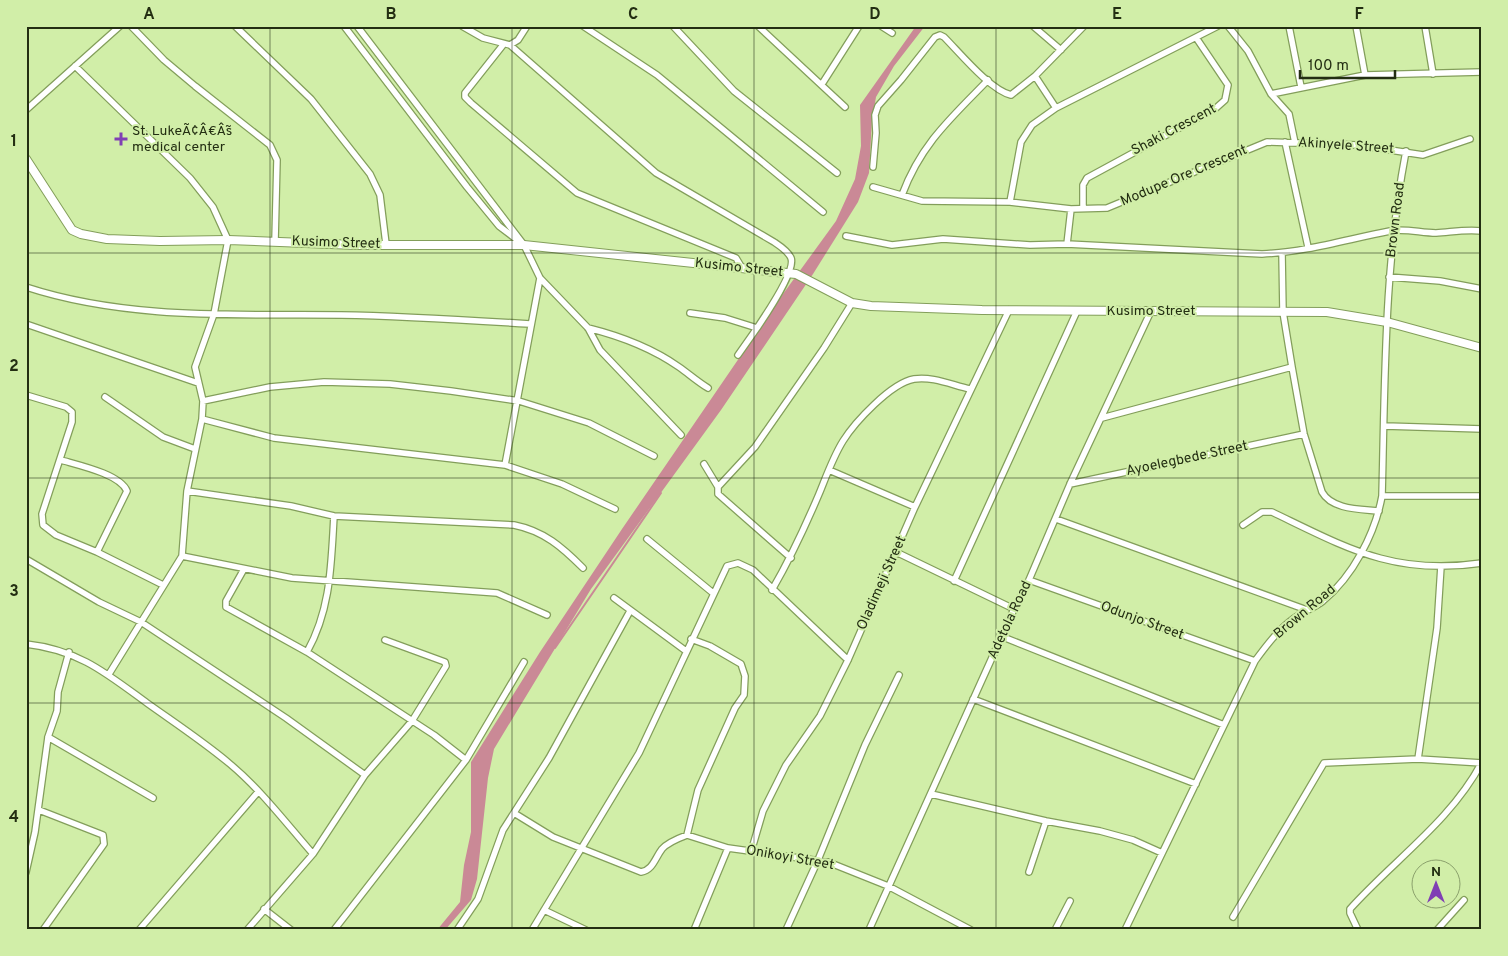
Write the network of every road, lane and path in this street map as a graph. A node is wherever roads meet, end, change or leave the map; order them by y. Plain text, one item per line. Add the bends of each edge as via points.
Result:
1 (120, 26) edge
2 (131, 26) edge
3 (236, 26) edge
4 (344, 26) edge
5 (357, 26) edge
6 (462, 26) edge
7 (526, 26) edge
8 (583, 26) edge
9 (672, 26) edge
10 (758, 26) edge
11 (859, 26) edge
12 (881, 26) edge
13 (1033, 26) edge
14 (1084, 26) edge
15 (1218, 26) edge
16 (1228, 26) edge
17 (1288, 26) edge
18 (1356, 26) edge
19 (1425, 26) edge
20 (892, 33) dead end
21 (1196, 39) junction
22 (503, 45) junction
23 (510, 45) junction
24 (1061, 50) junction
25 (75, 66) junction
26 (1482, 72) edge
27 (1433, 74) junction
28 (1365, 75) junction
29 (1035, 76) junction
30 (988, 80) junction
31 (822, 84) junction
32 (1301, 88) junction
33 (1271, 94) junction
34 (845, 107) dead end
35 (1056, 108) junction
36 (26, 110) edge
37 (1470, 138) dead end
38 (1285, 142) junction
39 (1295, 143) junction
40 (1406, 151) junction
41 (26, 159) edge
42 (873, 167) dead end
43 (29, 169) edge
44 (837, 174) dead end
45 (873, 187) dead end
46 (902, 195) junction
47 (1010, 202) junction
48 (1083, 208) junction
49 (1071, 209) junction
50 (823, 212) dead end
51 (1393, 230) junction
52 (1482, 231) edge
53 (846, 236) dead end
54 (228, 240) junction
55 (274, 241) junction
56 (386, 244) junction
57 (1067, 244) junction
58 (524, 245) junction
59 (1308, 247) junction
60 (1282, 253) junction
61 (742, 268) junction
62 (792, 274) junction
63 (540, 278) junction
64 (1389, 278) junction
65 (26, 287) edge
66 (1482, 289) edge
67 (852, 303) junction
68 (1009, 310) junction
69 (1077, 311) junction
70 (1151, 311) junction
71 (1283, 312) junction
72 (690, 313) dead end
73 (214, 314) junction
74 (1388, 322) junction
75 (26, 324) edge
76 (530, 324) junction
77 (588, 328) junction
78 (757, 328) junction
79 (1482, 348) edge
80 (738, 355) dead end
81 (1292, 367) junction
82 (198, 383) junction
83 (708, 388) dead end
84 (970, 389) junction
85 (26, 395) edge
86 (105, 397) dead end
87 (203, 400) junction
88 (519, 401) junction
89 (1102, 418) junction
90 (202, 419) junction
91 (1384, 426) junction
92 (1482, 429) edge
93 (1304, 434) junction
94 (681, 435) dead end
95 (195, 449) junction
96 (654, 456) dead end
97 (61, 460) junction
98 (704, 464) dead end
99 (505, 465) junction
100 (829, 470) junction
101 (1070, 484) junction
102 (718, 487) junction
103 (186, 491) junction
104 (1382, 496) junction
105 (1482, 496) edge
106 (915, 508) junction
107 (615, 509) dead end
108 (1379, 511) junction
109 (334, 516) junction
110 (1056, 519) junction
111 (1243, 525) dead end
112 (647, 539) dead end
113 (97, 552) junction
114 (896, 552) junction
115 (1360, 554) junction
116 (182, 556) junction
117 (791, 558) junction
118 (26, 559) edge
119 (1482, 563) edge
120 (1441, 566) junction
121 (583, 568) dead end
122 (244, 569) junction
123 (330, 580) junction
124 (1029, 580) junction
125 (954, 581) junction
126 (163, 585) junction
127 (772, 590) junction
128 (713, 593) junction
129 (614, 598) dead end
130 (1014, 609) junction
131 (1307, 610) junction
132 (630, 611) junction
133 (546, 616) dead end
134 (141, 622) junction
135 (1003, 637) junction
136 (692, 639) junction
137 (385, 640) dead end
138 (26, 644) edge
139 (686, 651) junction
140 (69, 652) junction
141 (307, 652) junction
142 (848, 660) junction
143 (1255, 661) junction
144 (524, 662) dead end
145 (109, 674) junction
146 (899, 675) dead end
147 (973, 699) junction
148 (412, 722) junction
149 (1224, 725) junction
150 (48, 737) junction
151 (1418, 759) junction
152 (466, 760) junction
153 (1482, 763) edge
154 (365, 774) junction
155 (1196, 784) junction
156 (258, 792) junction
157 (931, 794) junction
158 (153, 798) dead end
159 (38, 810) junction
160 (514, 813) junction
161 (1046, 821) junction
162 (687, 835) junction
163 (580, 846) junction
164 (728, 848) junction
165 (751, 852) junction
166 (1162, 853) junction
167 (313, 854) junction
168 (818, 860) junction
169 (26, 872) edge
170 (1029, 872) dead end
171 (888, 886) junction
172 (1464, 900) dead end
173 (1070, 901) dead end
174 (264, 909) junction
175 (544, 910) junction
176 (1234, 917) dead end
177 (968, 929) edge
178 (43, 930) edge
179 (140, 930) edge
180 (247, 930) edge
181 (291, 930) edge
182 (334, 930) edge
183 (457, 930) edge
184 (532, 930) edge
185 (586, 930) edge
186 (694, 930) edge
187 (786, 930) edge
188 (869, 930) edge
189 (1055, 930) edge
190 (1125, 930) edge
191 (1358, 930) edge
192 (1437, 930) edge

1 - 25 street
2 - 55 street via 164,60 270,145 277,160
3 - 56 street via 311,98 370,174 380,194
4 - 58 street via 499,226
5 - 58 street
6 - 22 street
7 - 23 street via 518,40
8 - 50 street via 657,75
9 - 44 street via 734,91
10 - 31 street
11 - 31 street
12 - 20 street
13 - 24 street
14 - 24 street
15 - 21 street
16 - 33 street via 1248,51
17 - 32 street
18 - 28 street
19 - 27 street
21 - 35 street
21 - 48 street, Shaki Crescent via 1228,86 1225,100 1216,108 1087,178 1083,185
22 - 23 street
22 - 61 street via 465,93 471,103 577,193 736,258
23 - 62 street via 656,173 774,242 790,257
24 - 29 street
25 - 36 street
25 - 54 street via 190,178 213,207
26 - 27 street
27 - 28 street
28 - 32 street
29 - 30 street via 1011,95
29 - 35 street
30 - 42 street via 944,37 935,37 878,106
30 - 46 street via 928,143 910,173
31 - 34 street
32 - 33 street
33 - 39 street via 1289,114
35 - 47 street via 1032,125 1021,142
37 - 40 street, Akinyele Street via 1423,155
38 - 39 street, Akinyele Street
38 - 48 street, Modupe Ore Crescent via 1260,145 1107,208
38 - 59 street
39 - 40 street, Akinyele Street
40 - 51 street, Brown Road
41 - 43 street, Kusimo Street
43 - 54 street, Kusimo Street via 65,222 81,234 107,239
45 - 46 street, Modupe Ore Crescent
46 - 47 street, Modupe Ore Crescent via 922,201
47 - 49 street, Modupe Ore Crescent
48 - 49 street, Modupe Ore Crescent
49 - 57 street
51 - 52 street via 1434,233
51 - 59 street
51 - 64 street, Brown Road
53 - 57 street via 892,245 942,239 1030,246
54 - 55 street, Kusimo Street
54 - 73 street
55 - 56 street, Kusimo Street
56 - 58 street, Kusimo Street
57 - 60 street
58 - 61 street, Kusimo Street
58 - 63 street
59 - 60 street
60 - 71 street
61 - 62 street, Kusimo Street
62 - 67 street, Kusimo Street via 812,280
62 - 78 street
63 - 76 street
63 - 77 street
64 - 66 street via 1440,281
64 - 74 street, Brown Road
65 - 73 street via 69,300 111,307
67 - 68 street, Kusimo Street
67 - 102 street via 755,447
68 - 69 street, Kusimo Street
68 - 84 street, Oladimeji Street
69 - 70 street, Kusimo Street
69 - 125 street
70 - 71 street, Kusimo Street
70 - 89 street, Adetola Road
71 - 74 street, Kusimo Street via 1326,312
71 - 81 street
72 - 78 street via 725,318
73 - 76 street via 370,316
73 - 82 street via 195,367
74 - 79 street, Kusimo Street
74 - 91 street, Brown Road
75 - 82 street
76 - 88 street
77 - 83 street via 615,335 652,352
77 - 94 street via 600,350
78 - 80 street
81 - 89 street
81 - 93 street
82 - 87 street
84 - 100 street via 924,379 904,382 858,421 842,442
84 - 106 street, Oladimeji Street
85 - 97 street via 66,407 72,412
86 - 95 street via 163,437
87 - 88 street via 270,387 324,382 390,384
87 - 90 street
88 - 96 street via 589,423
88 - 99 street
89 - 101 street, Adetola Road
90 - 95 street
90 - 99 street via 274,438
91 - 92 street
91 - 104 street, Brown Road
93 - 101 street, Ayoelegbede Street
93 - 108 street via 1324,496 1339,505
95 - 103 street
97 - 113 street via 41,520 56,535
97 - 113 street via 107,476 125,486 127,491
98 - 102 street
99 - 107 street via 562,484
100 - 106 street
100 - 117 street
101 - 110 street, Adetola Road
102 - 117 street via 718,494
103 - 109 street via 291,506
103 - 116 street
104 - 105 street
104 - 108 street, Brown Road
106 - 114 street, Oladimeji Street
108 - 115 street, Brown Road
109 - 121 street via 514,525 550,538
109 - 123 street
110 - 124 street, Adetola Road
110 - 131 street
111 - 115 street via 1262,512 1272,512
112 - 128 street
113 - 126 street
114 - 125 street
114 - 142 street, Oladimeji Street
115 - 120 street via 1408,565
115 - 131 street, Brown Road via 1345,577 1322,601
116 - 122 street
116 - 126 street
117 - 127 street
118 - 134 street via 99,602
119 - 120 street
120 - 151 street via 1437,628
122 - 123 street via 292,578
122 - 141 street via 226,601 226,607
123 - 133 street via 497,592
123 - 141 street via 321,625
124 - 130 street, Adetola Road
124 - 143 street, Odunjo Street
125 - 130 street
126 - 134 street
127 - 128 street via 749,567 731,564
127 - 142 street
128 - 136 street
129 - 132 street
130 - 135 street, Adetola Road
131 - 143 street, Brown Road via 1292,619
132 - 139 street
132 - 160 street via 556,746
134 - 145 street
134 - 154 street
135 - 147 street, Adetola Road
135 - 149 street
136 - 139 street
136 - 162 street via 741,664 744,695 698,790
137 - 148 street via 446,664
138 - 140 street
139 - 163 street via 639,753
140 - 145 street
140 - 150 street via 58,692 57,711
141 - 148 street
142 - 165 street, Oladimeji Street via 820,716 786,765 763,811
143 - 149 street, Brown Road
144 - 152 street
145 - 156 street via 206,744
146 - 168 street via 865,745
147 - 155 street
147 - 157 street, Adetola Road
148 - 152 street
148 - 154 street
149 - 155 street, Brown Road
150 - 158 street
150 - 159 street
151 - 153 street
151 - 176 street via 1324,763
152 - 182 street
153 - 191 street via 1432,828 1350,909
154 - 167 street
155 - 166 street, Brown Road
156 - 167 street
156 - 179 street
157 - 161 street
157 - 171 street, Adetola Road
159 - 169 street
159 - 178 street via 103,835 104,839 104,844
160 - 163 street via 553,837
160 - 183 street via 503,830 478,899
161 - 166 street via 1133,840
161 - 170 street
162 - 163 street via 663,849 652,866 641,872
162 - 164 street, Onikoyi Street
163 - 175 street
164 - 165 street, Onikoyi Street
164 - 186 street
165 - 168 street, Onikoyi Street
166 - 190 street, Brown Road
167 - 174 street
168 - 171 street, Onikoyi Street
168 - 187 street
171 - 177 street, Onikoyi Street
171 - 188 street, Adetola Road
172 - 192 street
173 - 189 street
174 - 180 street
174 - 181 street
175 - 184 street
175 - 185 street

